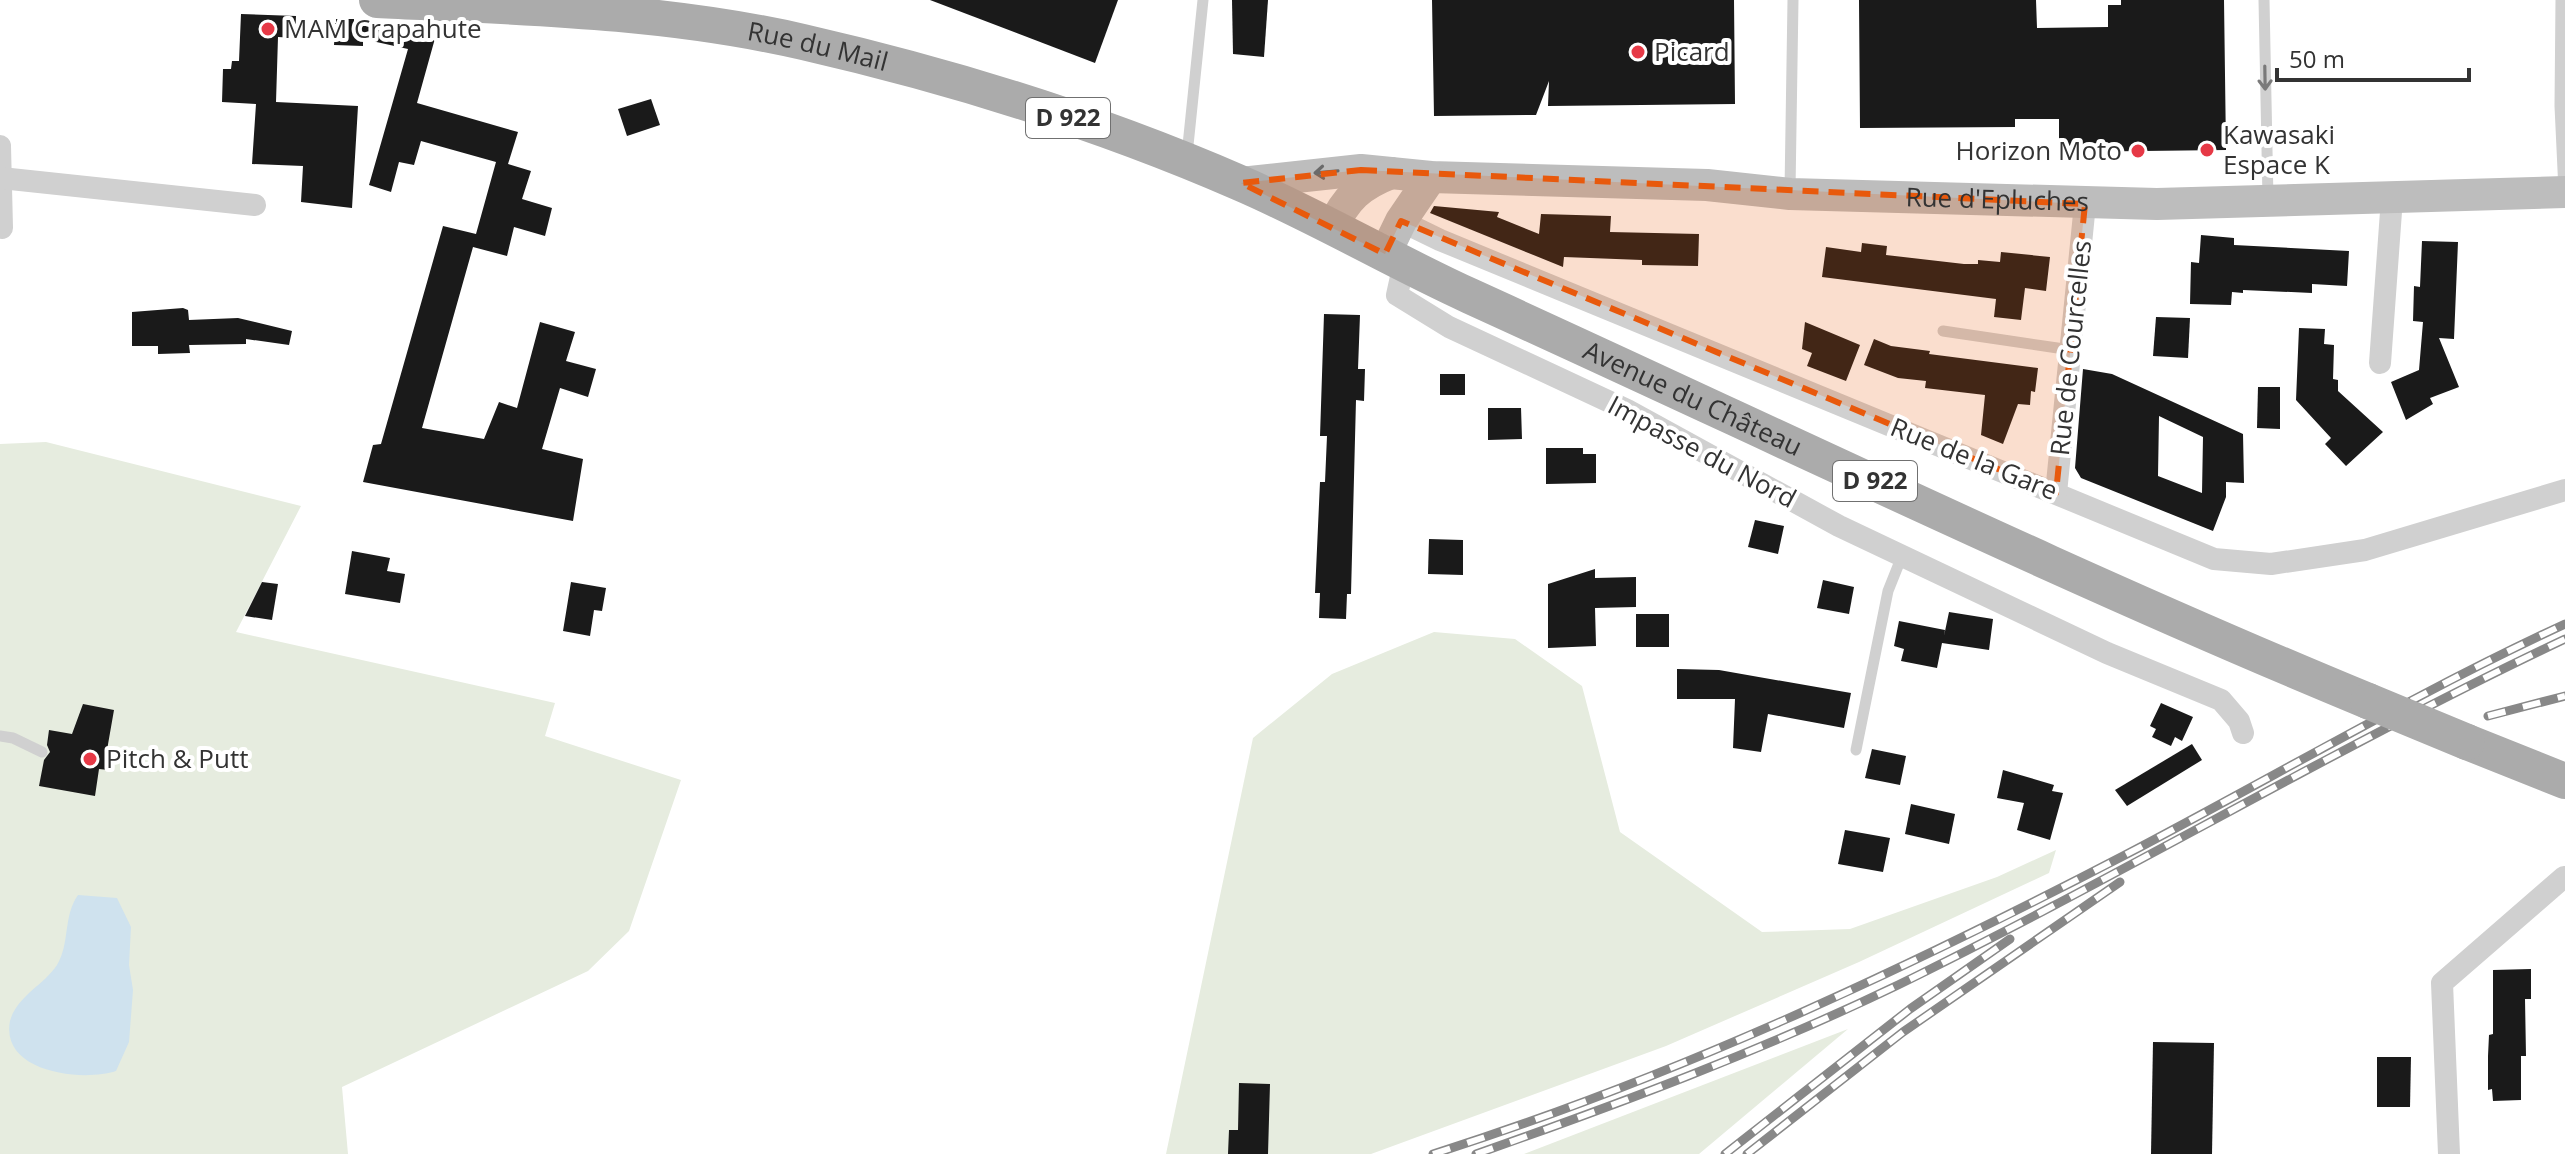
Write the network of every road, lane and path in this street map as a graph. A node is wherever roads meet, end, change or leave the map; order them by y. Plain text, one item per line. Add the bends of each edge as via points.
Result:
1 (377, 0) edge
2 (1203, 0) edge
3 (1793, 0) edge
4 (2264, 0) edge
5 (2561, 0) edge
6 (0, 146) edge
7 (1186, 162) junction
8 (1391, 173) junction
9 (1431, 177) junction
10 (1, 178) edge
11 (1241, 183) junction
12 (2564, 192) edge
13 (1790, 194) junction
14 (2392, 198) junction
15 (2268, 201) junction
16 (2085, 204) junction
17 (255, 205) dead end
18 (1401, 221) junction
19 (2, 228) edge
20 (1332, 228) junction
21 (1395, 258) junction
22 (1943, 331) dead end
23 (2071, 350) junction
24 (2380, 363) dead end
25 (2565, 490) edge
26 (2056, 493) junction
27 (1902, 556) junction
28 (2243, 733) dead end
29 (0, 736) edge
30 (1856, 750) dead end
31 (42, 752) dead end
32 (2565, 781) edge
33 (2564, 877) edge
34 (2449, 1154) edge

1 - 7 main road, Rue du Mail / D 922 via 687,18 891,64 1019,101
2 - 7 lane
3 - 13 lane
4 -> 15 lane
5 - 12 lane
6 - 10 street
7 - 11 main road, Rue du Mail / D 922
8 - 9 street, Rue d'Epluches
8 -> 11 street, Rue d'Epluches via 1361,170
8 - 20 street via 1365,183 1344,203
9 - 13 street, Rue d'Epluches via 1707,185
9 - 18 street
10 - 17 street
10 - 19 street
11 - 20 main road, Avenue du Château / D 922
12 - 14 street, Rue d'Epluches
13 - 16 street, Rue d'Epluches
14 - 15 street, Rue d'Epluches
14 - 24 street
15 - 16 street, Rue d'Epluches
16 - 23 street, Rue de Courcelles
18 - 21 street
18 - 26 street, Rue de la Gare
20 - 21 main road, Avenue du Château / D 922
21 - 27 street, Impasse du Nord via 1397,295 1449,327 1627,410
21 - 32 main road, Avenue du Château / D 922, bridge via 2189,623
22 - 23 lane
23 - 26 street, Rue de Courcelles
25 - 26 street, Rue de la Gare via 2365,550 2271,564 2214,559
27 - 28 street, Impasse du Nord via 2107,653 2221,700
27 - 30 lane via 1888,591
29 - 31 lane
33 - 34 street via 2442,983

